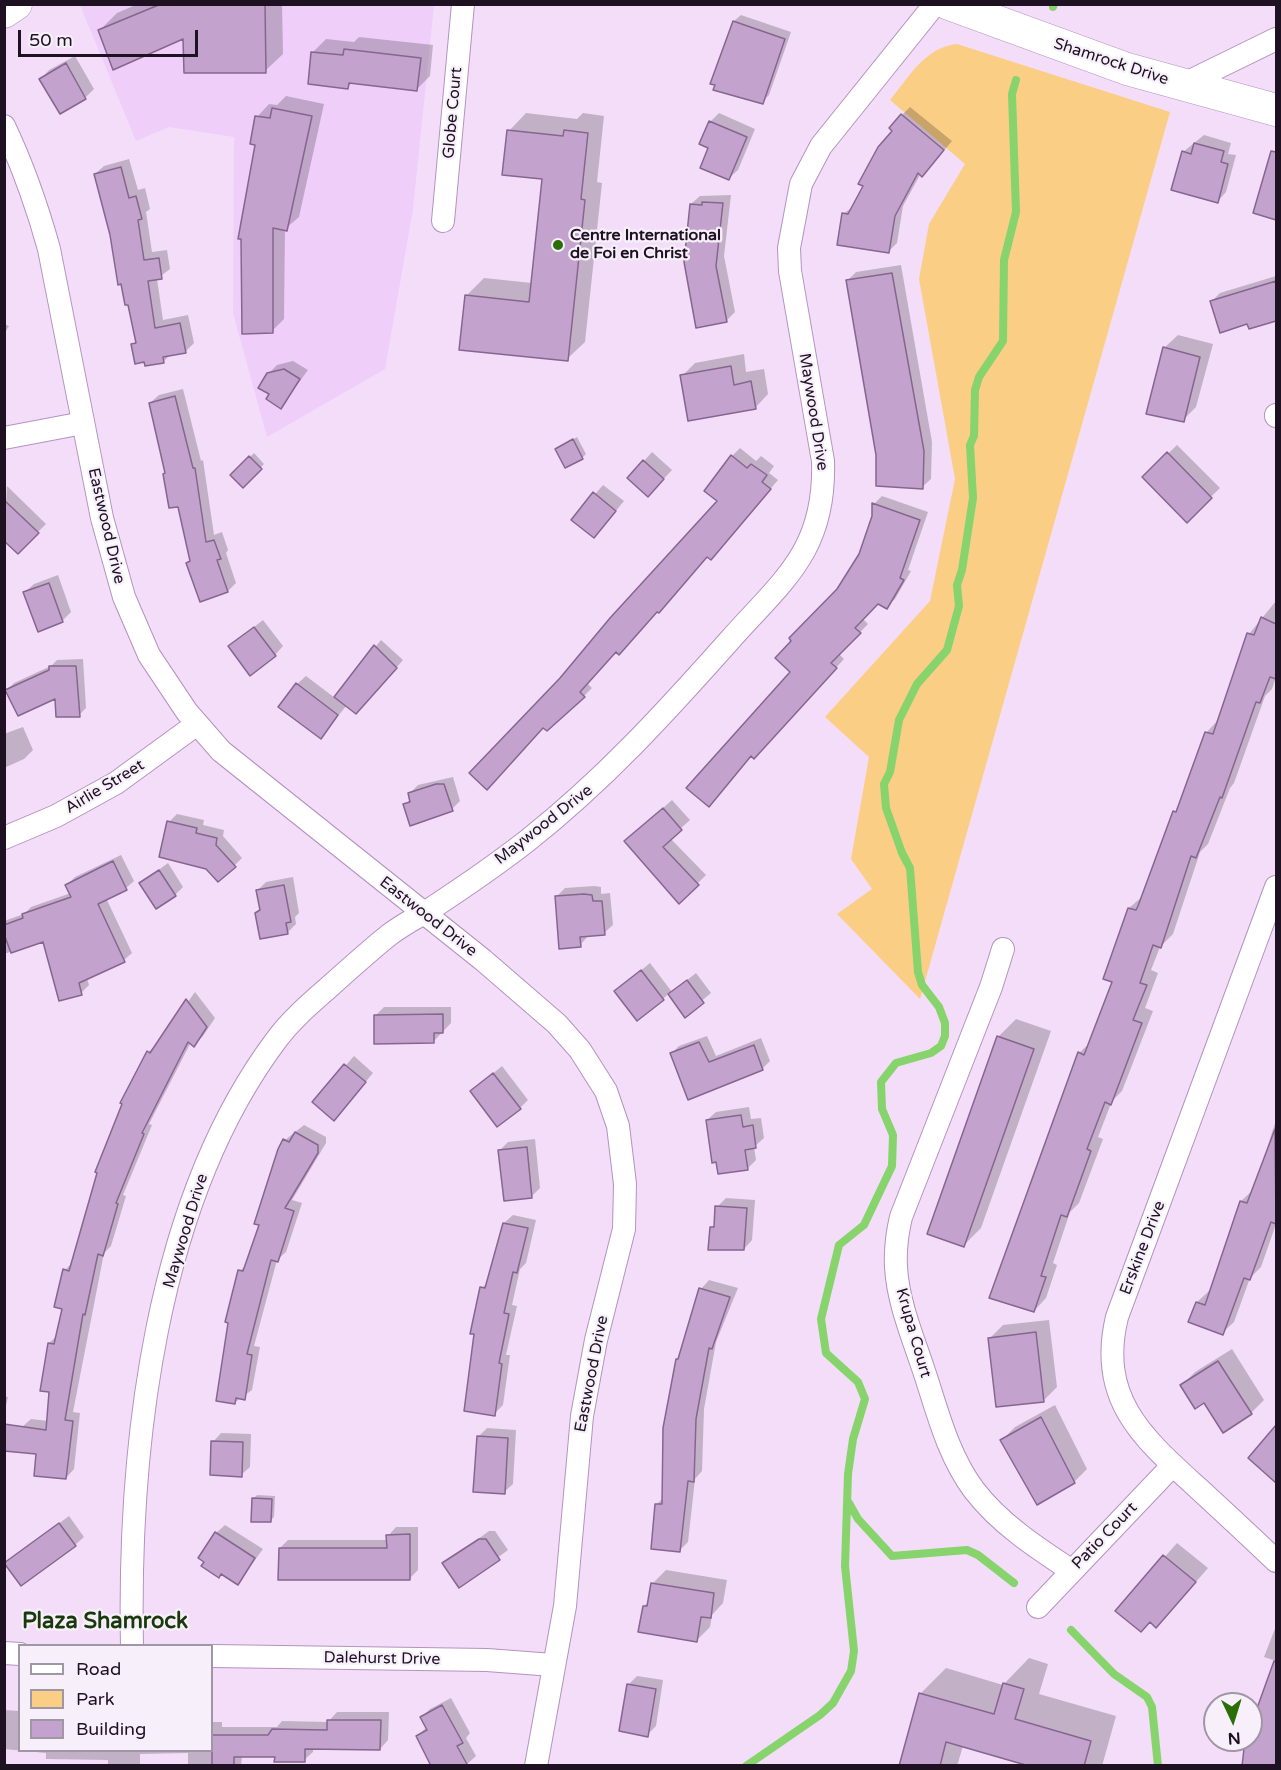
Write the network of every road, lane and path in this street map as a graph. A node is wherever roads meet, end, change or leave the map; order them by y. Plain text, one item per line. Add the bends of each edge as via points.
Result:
1 (16, 4) edge
2 (463, 4) edge
3 (935, 4) edge
4 (949, 4) edge
5 (4, 12) edge
6 (1276, 39) edge
7 (1182, 85) junction
8 (1276, 110) edge
9 (4, 126) edge
10 (443, 221) dead end
11 (83, 423) junction
12 (4, 438) edge
13 (197, 723) junction
14 (4, 838) edge
15 (1276, 887) edge
16 (423, 913) junction
17 (1003, 949) dead end
18 (1173, 1465) junction
19 (1276, 1561) edge
20 (1072, 1571) junction
21 (1038, 1607) dead end
22 (132, 1644) edge
23 (213, 1656) edge
24 (553, 1665) junction
25 (536, 1766) edge

1 - 5 street
2 - 10 street, Globe Court
3 - 16 street, Maywood Drive via 821,146 795,205 790,271 823,461 817,523 804,553 680,697 597,783 527,840
4 - 7 street, Shamrock Drive via 1126,69
6 - 7 street
7 - 8 street, Shamrock Drive
9 - 11 street, Eastwood Drive via 19,156 44,232
11 - 12 street
11 - 13 street, Eastwood Drive via 102,518 124,597 149,655
13 - 14 street, Airlie Street via 116,783 56,816
13 - 16 street, Eastwood Drive via 247,774
15 - 18 street, Erskine Drive via 1117,1317 1112,1341 1113,1376 1126,1410 1136,1428
16 - 22 street, Maywood Drive via 391,933 279,1036 234,1107 201,1178 170,1274 152,1364 133,1543
16 - 24 street, Eastwood Drive via 557,1024 580,1050 606,1091 622,1144 624,1229 582,1416 565,1606
17 - 20 street, Krupa Court via 901,1217 896,1268 901,1299 961,1470 974,1491 1014,1531
18 - 19 street, Erskine Drive
18 - 20 street, Patio Court
20 - 21 street, Patio Court
23 - 24 street, Dalehurst Drive via 478,1660
24 - 25 street, Eastwood Drive

